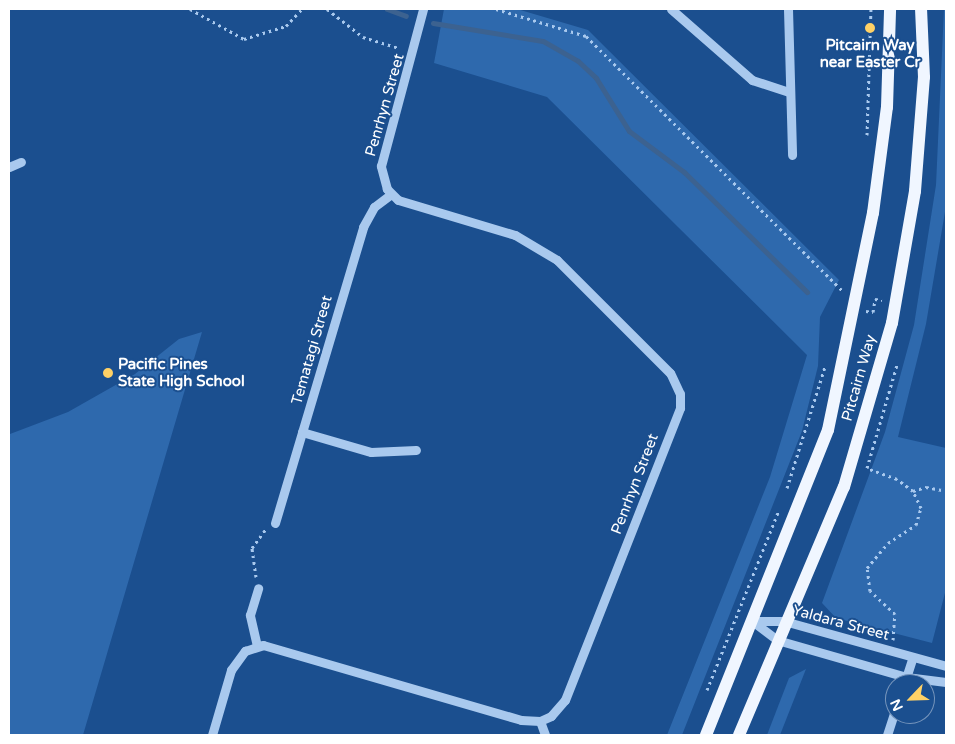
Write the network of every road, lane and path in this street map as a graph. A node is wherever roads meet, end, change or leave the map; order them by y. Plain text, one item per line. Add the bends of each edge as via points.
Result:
1 (190, 9) edge
2 (302, 9) edge
3 (327, 9) edge
4 (423, 9) edge
5 (496, 9) edge
6 (671, 9) edge
7 (788, 9) edge
8 (871, 9) edge
9 (890, 9) edge
10 (921, 9) edge
11 (399, 48) dead end
12 (788, 92) junction
13 (867, 138) dead end
14 (792, 155) dead end
15 (21, 162) dead end
16 (9, 167) edge
17 (391, 194) junction
18 (845, 281) dead end
19 (843, 291) junction
20 (895, 302) junction
21 (853, 308) junction
22 (898, 360) dead end
23 (826, 361) dead end
24 (302, 432) junction
25 (416, 450) dead end
26 (913, 491) junction
27 (946, 491) edge
28 (785, 494) dead end
29 (781, 504) dead end
30 (275, 523) joint
31 (258, 588) joint
32 (752, 621) junction
33 (784, 621) junction
34 (777, 640) junction
35 (258, 646) junction
36 (891, 651) junction
37 (913, 657) junction
38 (946, 666) edge
39 (907, 674) edge
40 (885, 675) edge
41 (703, 700) dead end
42 (540, 721) junction
43 (212, 735) edge
44 (544, 735) edge
45 (706, 735) edge
46 (739, 735) edge

1 - 2 path via 244,39 286,26
3 - 11 path via 363,37
4 - 17 street, Penrhyn Street via 381,166
5 - 19 path via 586,36
6 - 12 street via 752,80
7 - 12 street
8 - 13 path
9 - 21 main road, Pitcairn Way via 886,108
10 - 20 main road, Pitcairn Way via 924,77 916,181
12 - 14 street
15 - 16 street
17 - 24 street, Tematagi Street via 374,207 363,227
17 - 42 street, Penrhyn Street via 537,245 670,373 680,394 680,408 565,700
18 - 19 path
19 - 21 path via 840,305
20 - 21 path via 875,299 873,312
20 - 33 main road, Pitcairn Way via 844,487
21 - 32 main road, Pitcairn Way via 828,430
22 - 26 path via 867,468 897,478
23 - 28 path
24 - 25 street via 371,452
24 - 30 street, Tematagi Street
26 - 27 path
26 - 36 path via 920,520 870,560 866,577 870,591 896,614
29 - 41 path via 727,629
30 - 31 path via 259,535 252,548
31 - 35 street via 250,615
32 - 33 street, Yaldara Street
32 - 34 street
32 - 45 main road, Pitcairn Way
33 - 34 main road, Pitcairn Way
33 - 36 street, Yaldara Street
34 - 40 street
34 - 46 main road, Pitcairn Way
35 - 42 street via 272,646 521,720
35 - 43 street via 245,651 231,670
36 - 37 street, Yaldara Street
37 - 38 street, Yaldara Street
37 - 39 street
42 - 44 street

